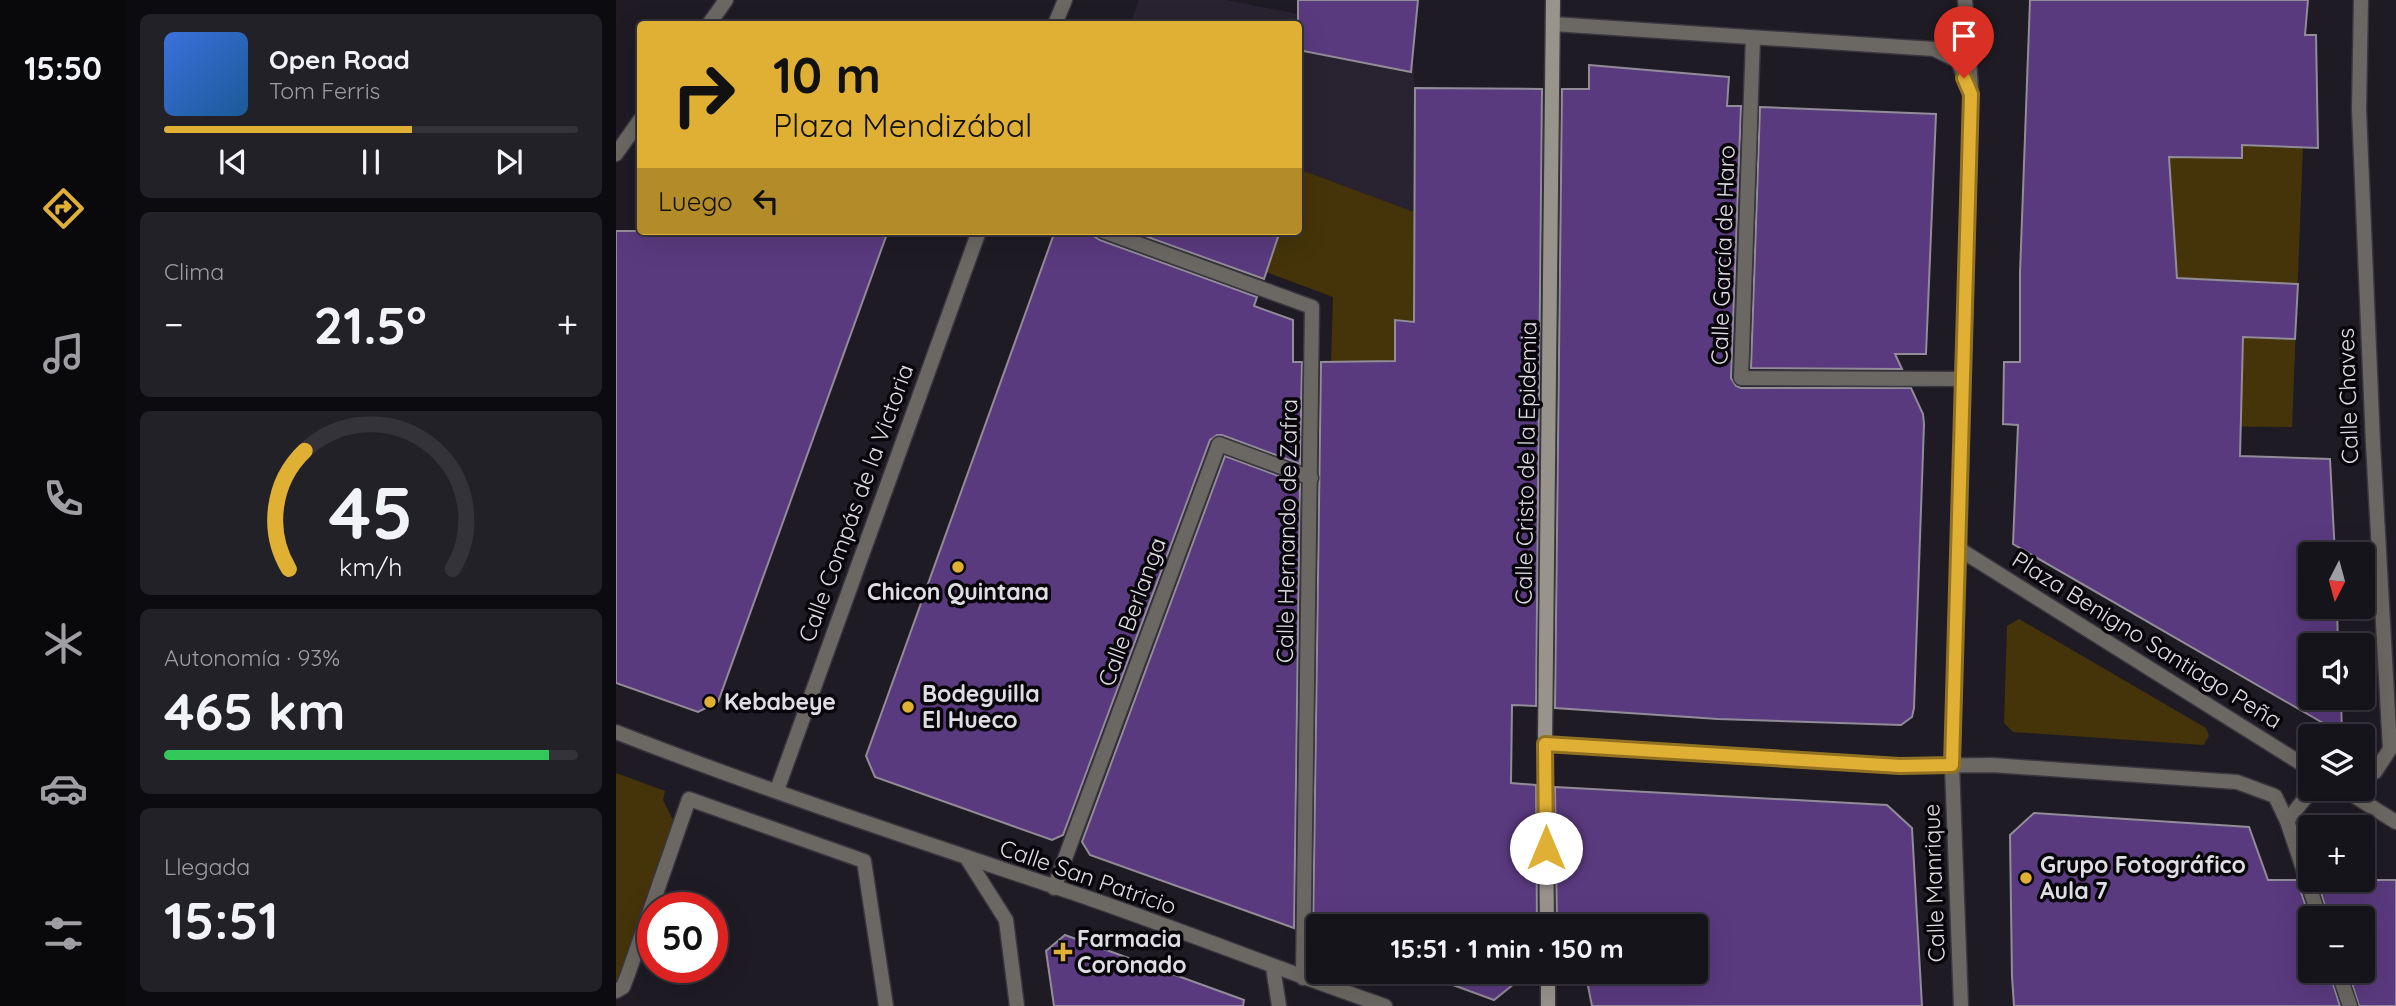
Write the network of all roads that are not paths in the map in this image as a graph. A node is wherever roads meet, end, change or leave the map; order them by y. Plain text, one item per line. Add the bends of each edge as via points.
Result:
1 (726, 0) edge
2 (1065, 0) edge
3 (1553, 0) edge
4 (1965, 0) edge
5 (2361, 0) edge
6 (711, 21) edge
7 (1056, 21) edge
8 (1553, 24) junction
9 (1754, 38) junction
10 (1971, 94) junction
11 (637, 124) edge
12 (616, 155) edge
13 (978, 235) edge
14 (1114, 235) edge
15 (1963, 379) junction
16 (1311, 478) junction
17 (1959, 549) junction
18 (616, 732) edge
19 (1545, 744) junction
20 (2298, 761) edge
21 (1952, 765) junction
22 (2375, 772) edge
23 (777, 790) junction
24 (2303, 801) edge
25 (2362, 801) edge
26 (2287, 821) junction
27 (2396, 822) edge
28 (968, 860) junction
29 (1054, 888) junction
30 (2316, 906) edge
31 (1547, 914) edge
32 (1273, 967) junction
33 (1303, 978) junction
34 (2342, 983) edge
35 (1548, 984) edge
36 (616, 990) edge
37 (886, 1006) edge
38 (1017, 1006) edge
39 (1279, 1006) edge
40 (1385, 1006) edge
41 (1548, 1006) edge
42 (1961, 1006) edge
43 (2350, 1006) edge

1 - 6 street
2 - 7 street
3 - 8 main road, Calle Cristo de la Epidemia
4 - 10 street, Calle Manrique
5 - 22 street, Calle Chaves via 2361,151 2390,749
8 - 9 street
8 - 19 main road, Calle Cristo de la Epidemia
9 - 10 street via 1934,49 1958,61
9 - 15 street, Calle García de Haro via 1741,377
10 - 15 street, Calle Manrique
11 - 12 street
13 - 23 street, Calle Compás de la Victoria
14 - 16 street, Calle Hernando de Zafra via 1312,307
15 - 17 street, Calle Manrique
16 - 29 street, Calle Berlanga via 1219,444
16 - 33 street, Calle Hernando de Zafra
17 - 20 street, Plaza Benigno Santiago Peña
17 - 21 street, Calle Manrique
18 - 23 street, Calle San Patricio
19 - 21 street via 1900,766
19 - 31 main road, Calle Cristo de la Epidemia
21 - 26 street via 2236,782 2275,796
21 - 42 street, Calle Manrique
23 - 28 street, Calle San Patricio
24 - 26 street
25 - 27 street
26 - 30 street
28 - 29 street, Calle San Patricio
28 - 38 street via 1006,920
29 - 32 street, Calle San Patricio
32 - 33 street, Calle San Patricio
32 - 39 street
33 - 40 street, Calle San Patricio
34 - 43 street
35 - 41 main road
36 - 37 street via 623,987 628,974 689,799 864,861

